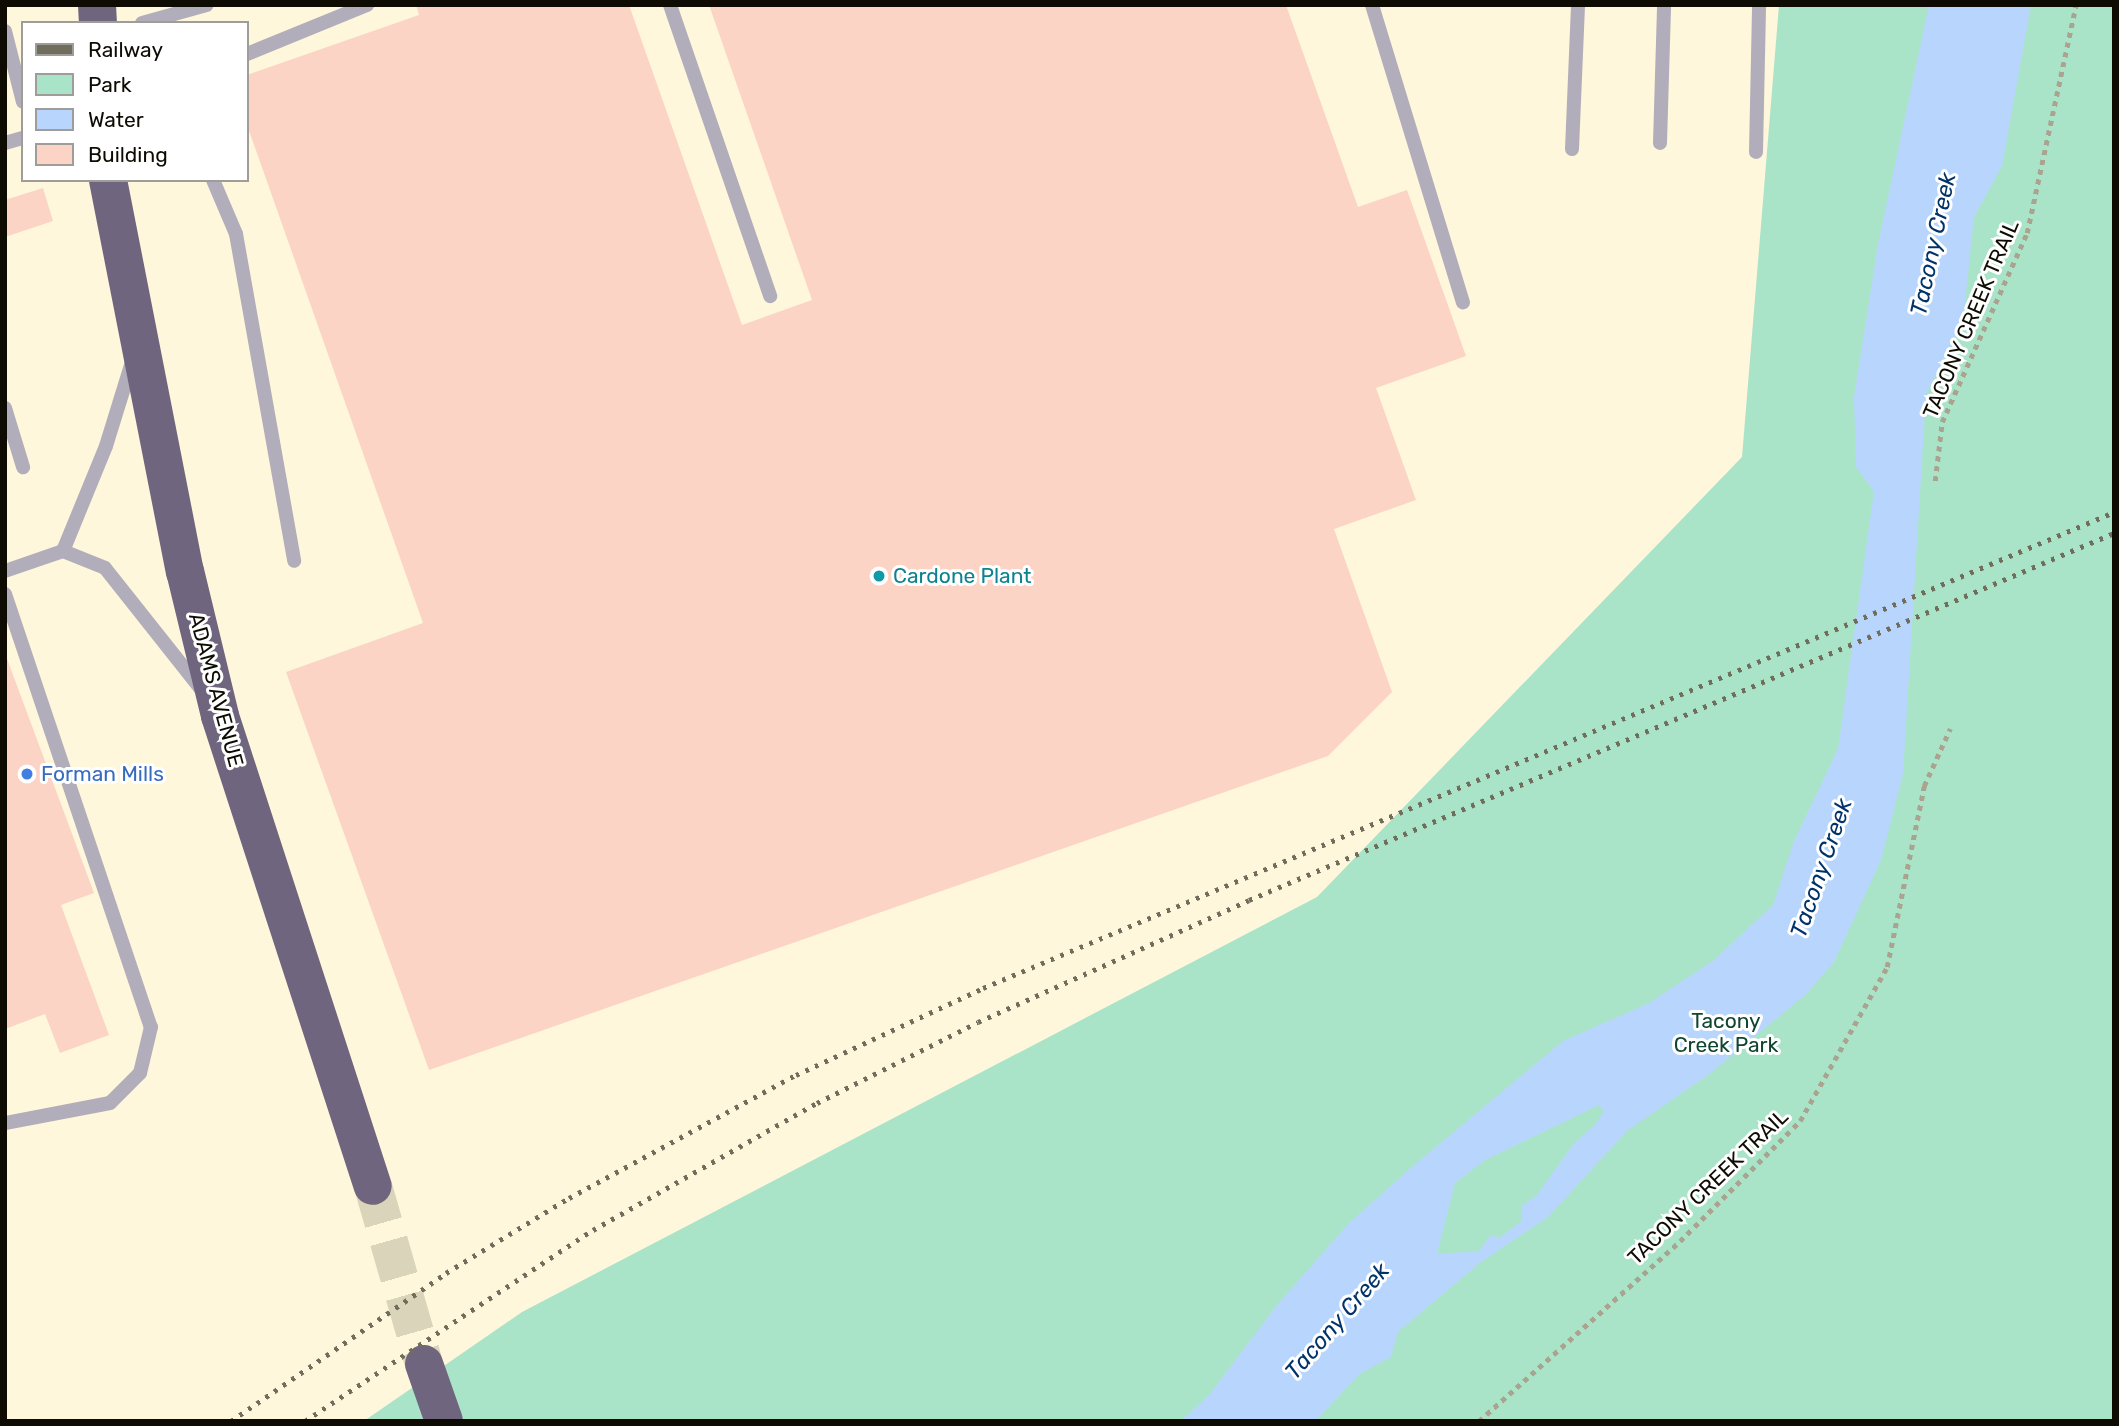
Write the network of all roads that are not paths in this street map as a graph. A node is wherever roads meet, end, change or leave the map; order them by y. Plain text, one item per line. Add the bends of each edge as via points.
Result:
1 (207, 5) edge
2 (367, 5) edge
3 (670, 5) edge
4 (1372, 5) edge
5 (1578, 5) edge
6 (1664, 5) edge
7 (1759, 5) edge
8 (149, 21) edge
9 (5, 31) edge
10 (248, 54) edge
11 (21, 94) edge
12 (1660, 143) dead end
13 (1572, 149) dead end
14 (1756, 152) dead end
15 (108, 182) edge
16 (214, 182) edge
17 (770, 296) dead end
18 (1462, 302) dead end
19 (138, 342) junction
20 (5, 408) edge
21 (23, 467) dead end
22 (63, 551) junction
23 (295, 561) dead end
24 (5, 571) edge
25 (5, 594) edge
26 (220, 716) junction
27 (5, 1123) edge
28 (373, 1186) tunnel mouth
29 (424, 1364) tunnel mouth
30 (443, 1421) edge

1 - 8 lane
2 - 10 lane
3 - 17 lane
4 - 18 lane
5 - 13 lane
6 - 12 lane
7 - 14 lane
9 - 11 lane
15 - 19 highway, ADAMS AVENUE
16 - 23 lane via 236,234
19 - 22 lane via 106,446
19 - 26 highway, ADAMS AVENUE
20 - 21 lane
22 - 24 lane
22 - 26 lane via 105,568
25 - 27 lane via 151,1027 140,1073 110,1103
26 - 28 highway, ADAMS AVENUE
29 - 30 highway

